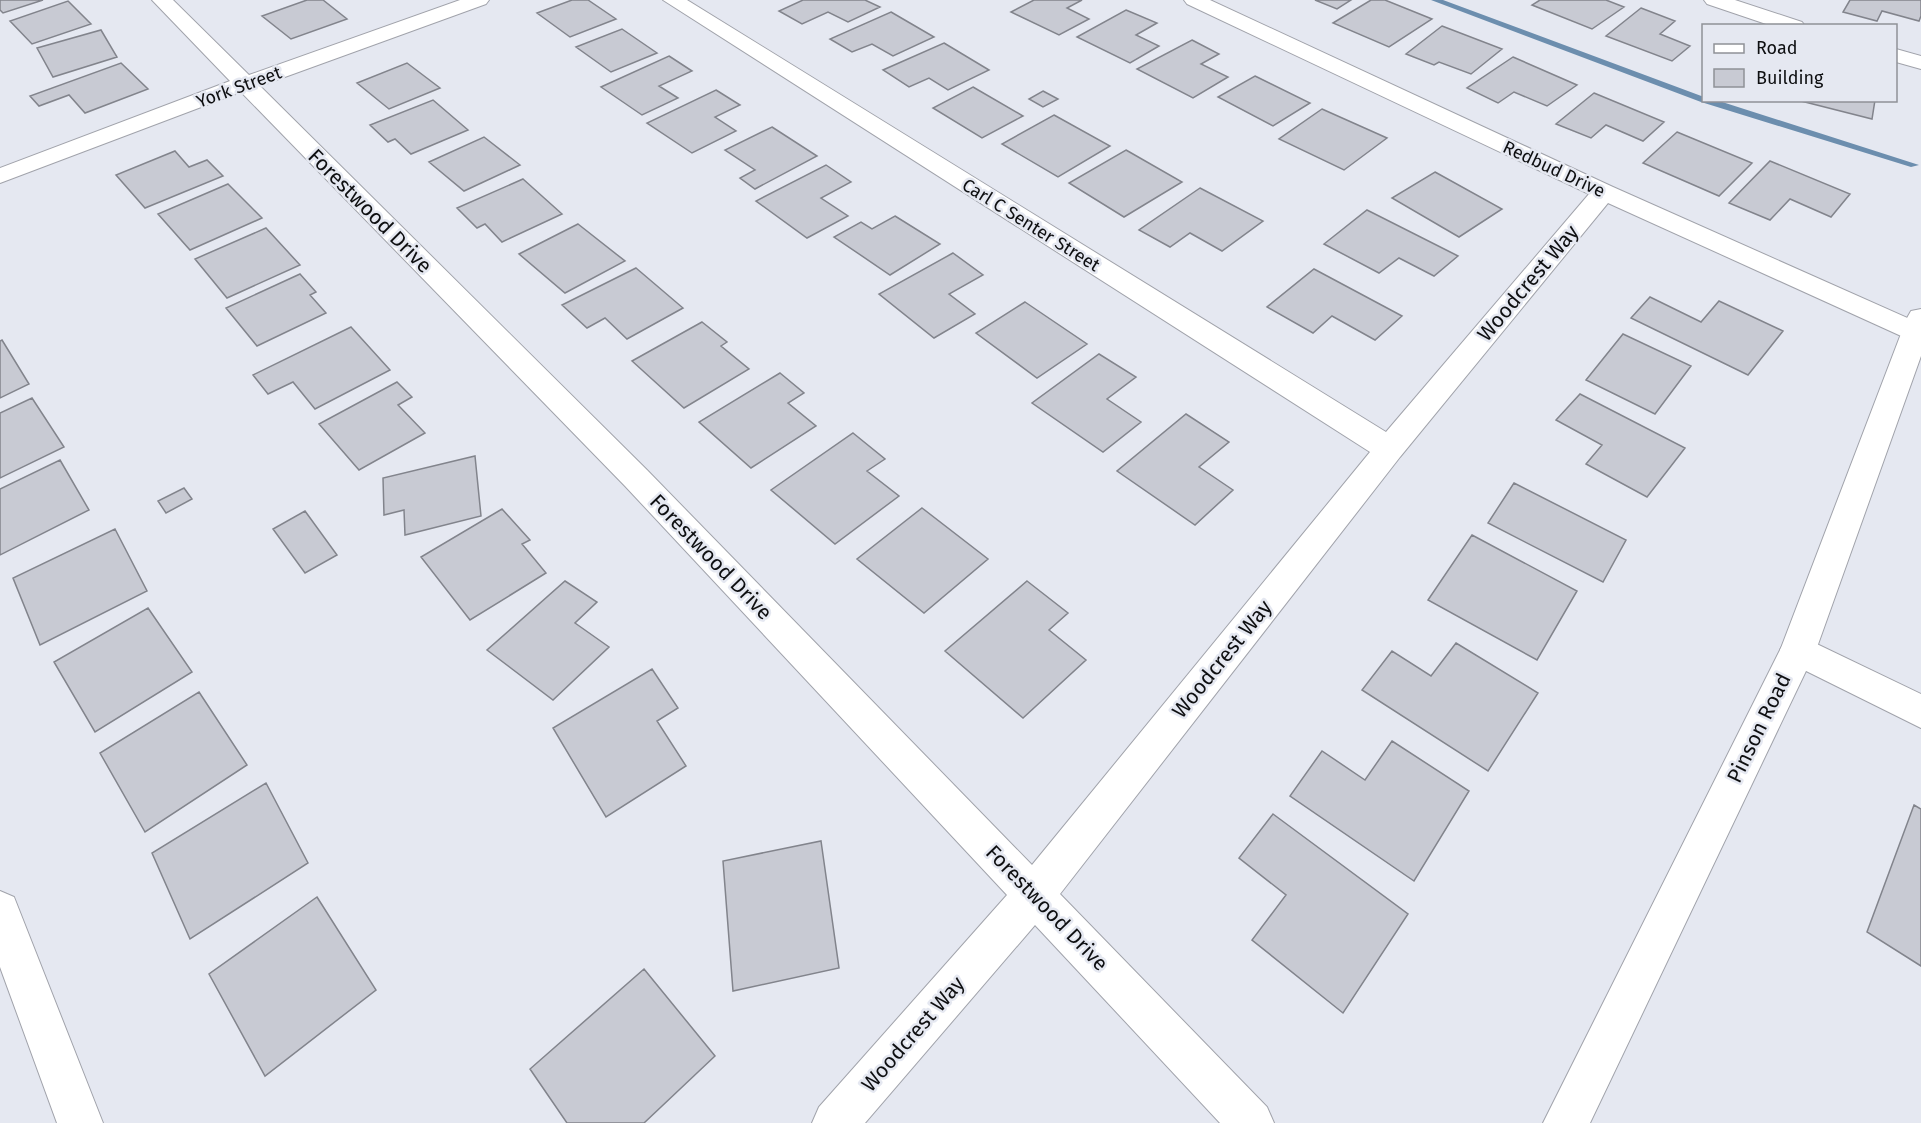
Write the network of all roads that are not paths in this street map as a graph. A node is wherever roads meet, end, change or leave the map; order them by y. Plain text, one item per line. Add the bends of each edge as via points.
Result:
1 (162, 0) edge
2 (479, 0) edge
3 (673, 0) edge
4 (1194, 0) edge
5 (1714, 0) edge
6 (1789, 24) edge
7 (1897, 55) edge
8 (1921, 63) edge
9 (243, 84) junction
10 (0, 176) edge
11 (1604, 192) junction
12 (1920, 331) edge
13 (1389, 449) junction
14 (1798, 650) junction
15 (1921, 712) edge
16 (1034, 895) junction
17 (0, 911) edge
18 (80, 1123) edge
19 (835, 1123) edge
20 (1251, 1123) edge
21 (1566, 1123) edge

1 - 9 street, Forestwood Drive
2 - 9 street, York Street
3 - 13 street, Carl C Senter Street
4 - 11 street, Redbud Drive
5 - 6 street
7 - 8 street
9 - 10 street, York Street
9 - 16 street, Forestwood Drive via 636,478
11 - 12 street, Redbud Drive
11 - 13 street, Woodcrest Way
12 - 14 street, Pinson Road
13 - 16 street, Woodcrest Way
14 - 15 street
14 - 21 street, Pinson Road
16 - 19 street, Woodcrest Way
16 - 20 street, Forestwood Drive
17 - 18 street

